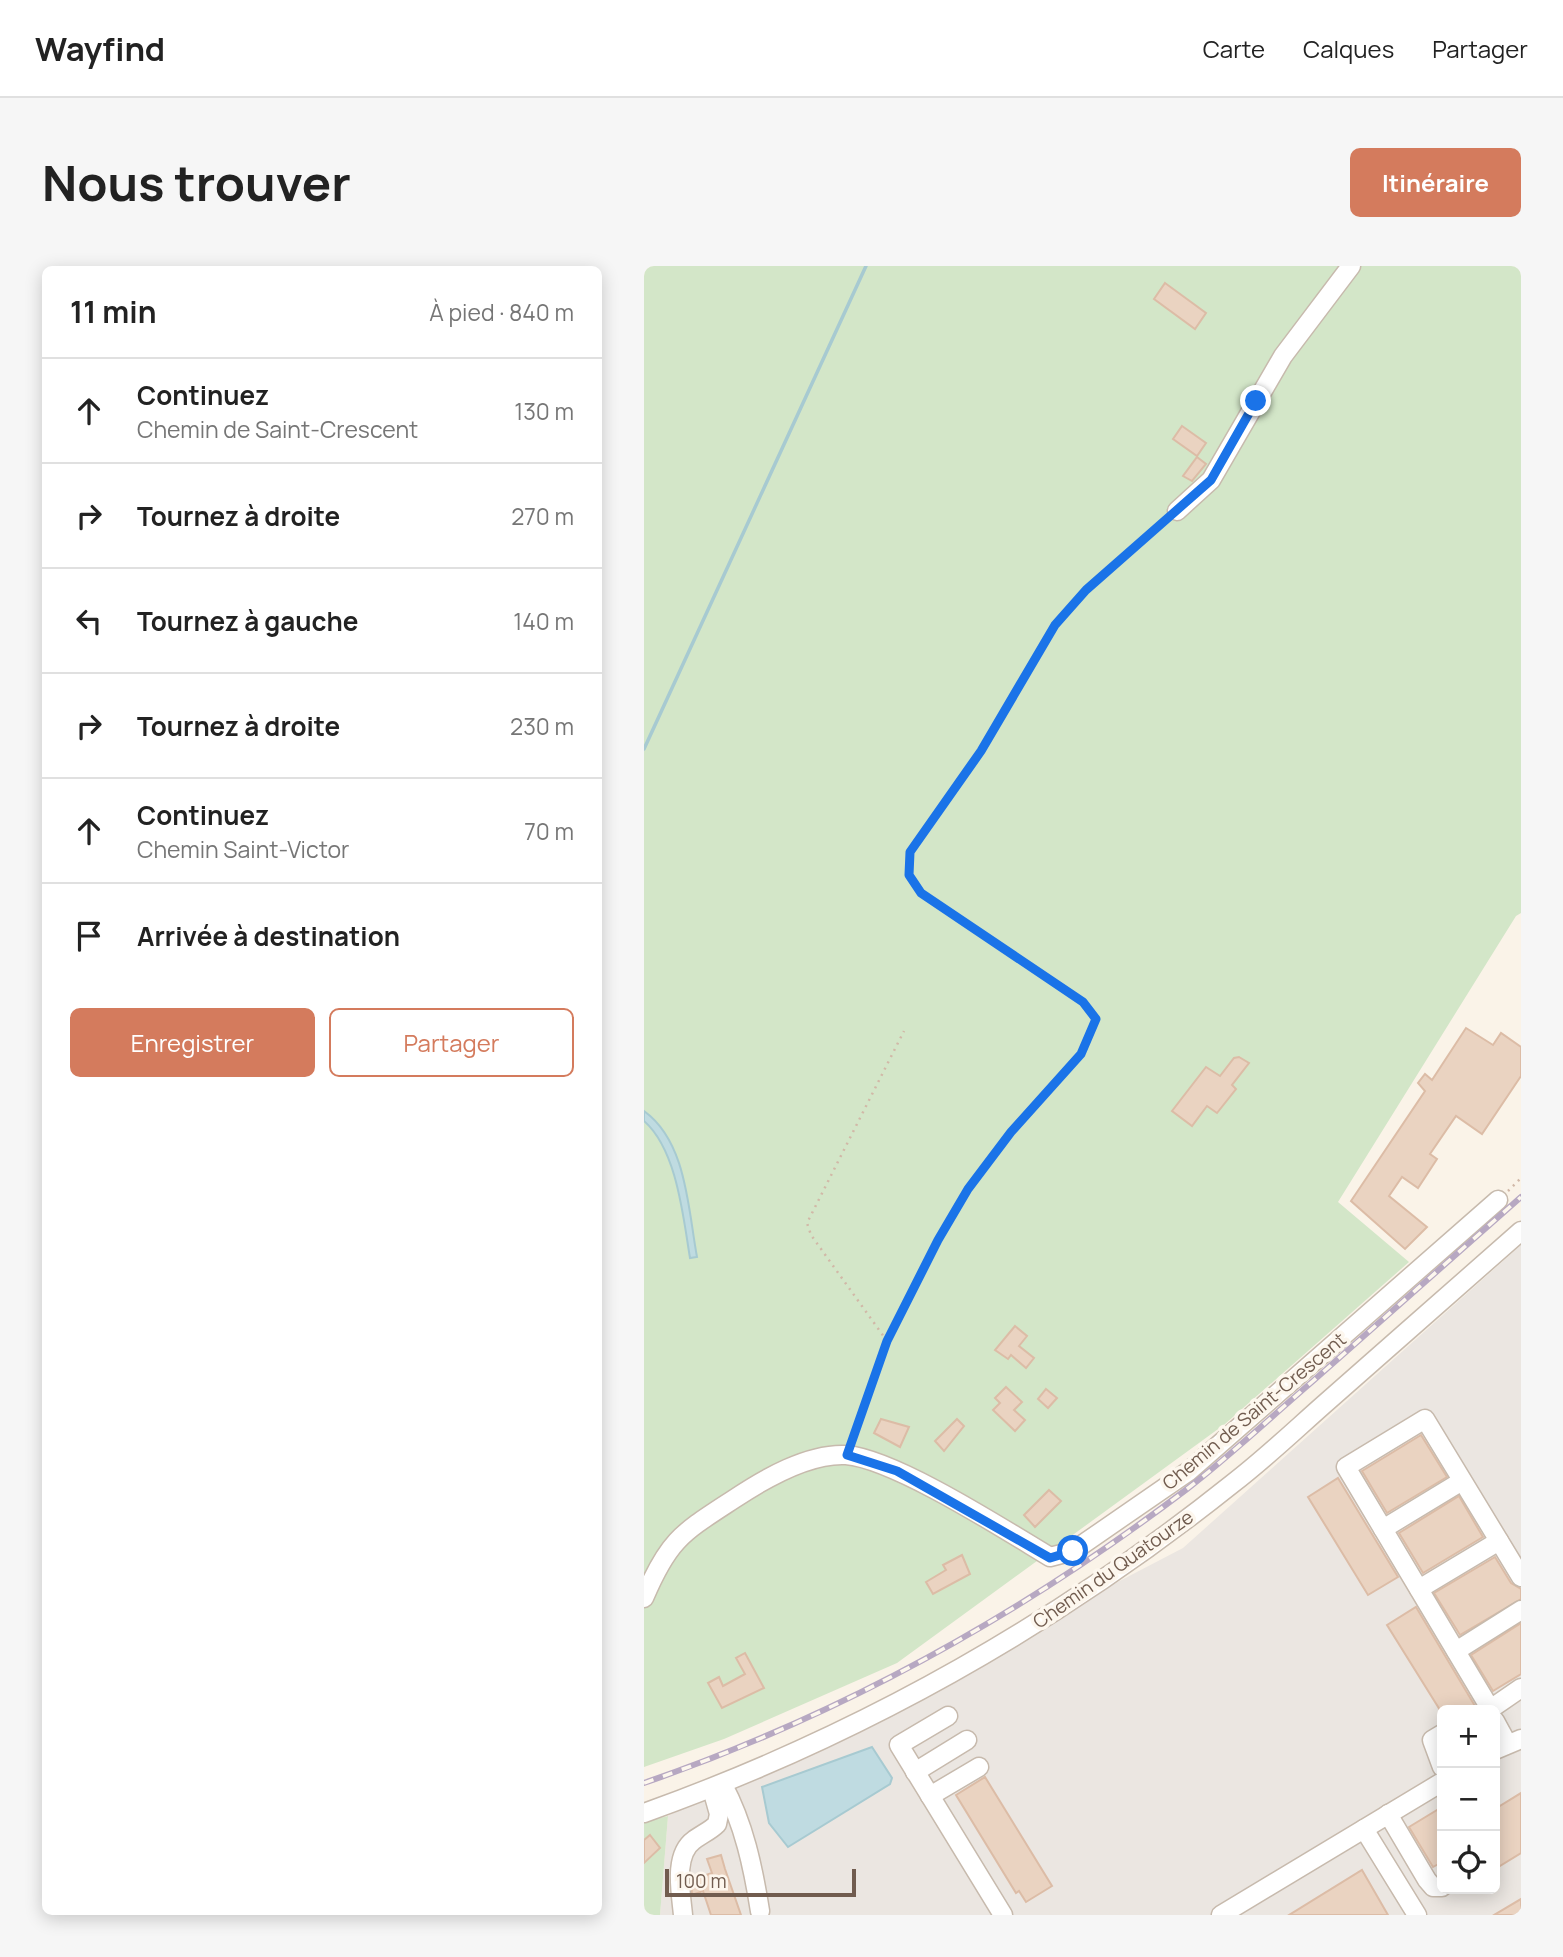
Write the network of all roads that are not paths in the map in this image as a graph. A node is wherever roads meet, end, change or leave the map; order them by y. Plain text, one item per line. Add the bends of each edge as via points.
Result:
1 (1351, 266) edge
2 (1177, 511) road end
3 (1498, 1200) dead end
4 (1521, 1231) edge
5 (1462, 1481) junction
6 (1383, 1529) junction
7 (1499, 1541) junction
8 (1521, 1577) edge
9 (1419, 1589) junction
10 (644, 1598) edge
11 (1521, 1610) edge
12 (1456, 1651) junction
13 (1521, 1688) edge
14 (1487, 1705) edge
15 (1500, 1705) edge
16 (948, 1716) dead end
17 (1437, 1737) edge
18 (967, 1741) dead end
19 (1437, 1754) edge
20 (979, 1767) dead end
21 (915, 1772) junction
22 (1437, 1785) edge
23 (717, 1787) junction
24 (930, 1796) junction
25 (644, 1813) edge
26 (1388, 1814) junction
27 (1364, 1829) junction
28 (1437, 1887) edge
29 (760, 1911) dead end
30 (682, 1915) edge
31 (1003, 1915) edge
32 (1221, 1915) edge
33 (1417, 1915) edge

1 - 2 street via 1283,356 1211,480
3 - 10 street, Chemin de Saint-Crescent via 1189,1471 1073,1551 1050,1558 897,1471 847,1455 806,1461 740,1495 680,1534 658,1564
4 - 23 street, Chemin du Quatourze via 1233,1483 1099,1584 957,1673 831,1737
5 - 6 street
5 - 6 street via 1425,1419 1346,1467
5 - 7 street
6 - 9 street
7 - 8 street
7 - 9 street
9 - 12 street
11 - 12 street
12 - 14 street
13 - 15 street
16 - 21 street via 899,1745
17 - 19 street via 1432,1740
18 - 21 street
20 - 24 street
21 - 24 street
22 - 26 street
23 - 25 street, Chemin du Quatourze
23 - 29 street via 735,1808
23 - 30 street via 717,1824 692,1841 683,1855 679,1879
24 - 31 street
26 - 27 street
26 - 28 street via 1427,1880
27 - 32 street
27 - 33 street

